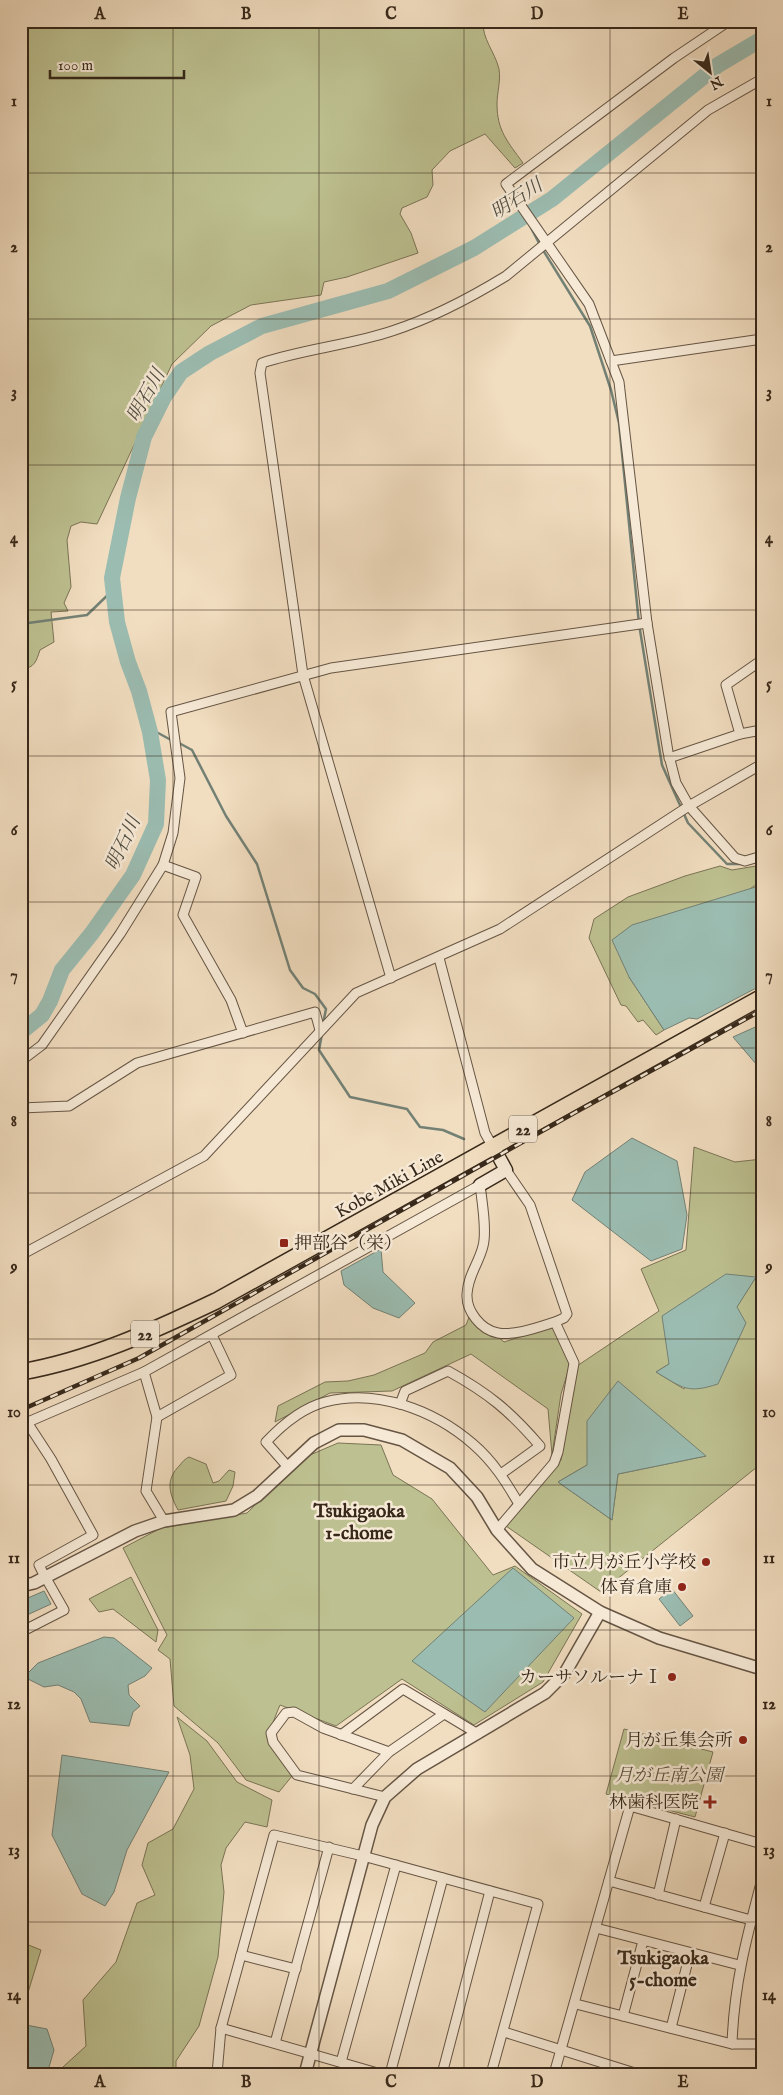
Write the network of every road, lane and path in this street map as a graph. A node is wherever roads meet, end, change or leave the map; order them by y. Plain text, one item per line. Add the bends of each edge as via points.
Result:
1 (729, 21) edge
2 (762, 79) edge
3 (548, 243) junction
4 (762, 340) edge
5 (611, 361) junction
6 (646, 624) junction
7 (762, 660) edge
8 (304, 676) junction
9 (740, 734) junction
10 (762, 736) edge
11 (669, 758) junction
12 (762, 764) edge
13 (689, 806) junction
14 (762, 856) edge
15 (163, 865) junction
16 (438, 958) junction
17 (391, 978) junction
18 (762, 997) edge
19 (320, 1030) junction
20 (243, 1033) junction
21 (21, 1061) edge
22 (21, 1108) edge
23 (494, 1148) junction
24 (506, 1170) junction
25 (480, 1185) junction
26 (21, 1255) edge
27 (555, 1322) junction
28 (212, 1335) junction
29 (21, 1372) edge
30 (144, 1372) junction
31 (400, 1404) junction
32 (21, 1413) edge
33 (157, 1417) junction
34 (28, 1422) junction
35 (288, 1467) junction
36 (501, 1474) junction
37 (519, 1504) junction
38 (164, 1521) junction
39 (497, 1530) junction
40 (46, 1578) junction
41 (21, 1586) edge
42 (600, 1612) junction
43 (21, 1632) edge
44 (762, 1669) edge
45 (444, 1714) junction
46 (478, 1734) junction
47 (341, 1735) junction
48 (389, 1752) junction
49 (353, 1789) junction
50 (386, 1797) junction
51 (676, 1819) junction
52 (725, 1833) junction
53 (762, 1844) edge
54 (329, 1847) junction
55 (363, 1856) junction
56 (396, 1865) junction
57 (443, 1878) junction
58 (762, 1879) edge
59 (609, 1881) junction
60 (490, 1891) junction
61 (658, 1895) junction
62 (704, 1907) junction
63 (751, 1920) junction
64 (596, 1928) junction
65 (643, 1941) junction
66 (690, 1952) junction
67 (241, 1955) junction
68 (740, 1966) junction
69 (296, 1969) junction
70 (576, 2004) junction
71 (623, 2016) junction
72 (221, 2028) junction
73 (671, 2028) junction
74 (504, 2032) junction
75 (275, 2043) junction
76 (732, 2044) junction
77 (762, 2044) edge
78 (562, 2050) junction
79 (310, 2053) junction
80 (341, 2062) junction
81 (606, 2069) edge
82 (217, 2074) edge
83 (305, 2074) edge
84 (381, 2074) edge
85 (390, 2074) edge
86 (442, 2074) edge
87 (491, 2074) edge
88 (554, 2074) edge
89 (638, 2074) edge

1 - 3 street via 687,48 506,184
2 - 3 street via 708,110
3 - 5 street via 589,304
3 - 8 street via 506,276 432,317 391,332 262,363 260,373
4 - 5 street
5 - 6 street via 619,382
6 - 8 street via 331,668
6 - 11 street
7 - 9 street via 726,685
8 - 15 street via 171,712 180,778 173,833
8 - 17 street
9 - 10 street via 756,730
9 - 11 street
11 - 13 street via 676,783
12 - 13 street
13 - 14 street via 735,858 745,861
13 - 16 street via 500,929
15 - 20 street via 196,877 183,915 231,1000
15 - 21 street via 42,1045
16 - 17 street
16 - 23 street via 485,1133
17 - 19 street via 356,993
18 - 23 main road, Kobe Miki Line / 22
19 - 20 street via 315,1012
19 - 26 street via 204,1156
20 - 22 street via 137,1063 70,1106
23 - 24 main road
23 - 29 main road, Kobe Miki Line / 22 via 216,1301 137,1338
24 - 25 main road
24 - 27 street via 530,1205 545,1244 566,1314
25 - 27 street via 484,1212 483,1246 470,1275 467,1296 471,1312 478,1322 498,1333
25 - 28 street
27 - 37 street via 574,1364 558,1452 554,1463
28 - 30 street
28 - 33 street via 231,1375
30 - 33 street
30 - 34 street
31 - 35 street via 362,1397 324,1402 296,1415 266,1442
31 - 36 street via 443,1423 473,1444
31 - 36 street via 405,1392 448,1371 483,1390 515,1416 540,1446
32 - 34 street
33 - 38 street via 146,1491
34 - 40 street via 93,1536 40,1565
35 - 38 street via 257,1496 234,1510
35 - 39 street via 314,1442 339,1430 364,1430 402,1440 450,1468 477,1497
36 - 37 street
37 - 39 street
38 - 40 street via 135,1531
39 - 42 street via 532,1569
40 - 41 street
40 - 43 street via 64,1610
42 - 44 street via 660,1638
42 - 46 street via 565,1673 545,1693
45 - 46 street
45 - 47 street via 403,1689
45 - 48 street
46 - 50 street via 417,1769
47 - 48 street
47 - 49 street via 294,1712 286,1713 271,1733 273,1742 297,1775
48 - 49 street
49 - 50 street
50 - 55 street via 372,1825
51 - 52 street
51 - 59 street via 630,1806
51 - 61 street
52 - 53 street
52 - 62 street
54 - 55 street
54 - 67 street via 274,1835
54 - 69 street
55 - 56 street
55 - 79 street
56 - 57 street
56 - 80 street
57 - 60 street
57 - 85 street
58 - 63 street
59 - 61 street
59 - 64 street
60 - 74 street via 538,1904
60 - 86 street
61 - 62 street
62 - 63 street
63 - 68 street
64 - 65 street
64 - 70 street
65 - 66 street
65 - 71 street
66 - 68 street
66 - 73 street
67 - 69 street
67 - 72 street
68 - 76 street
69 - 75 street
70 - 71 street
70 - 78 street
71 - 73 street
72 - 75 street
72 - 82 street
73 - 76 street
74 - 78 street
74 - 87 street
75 - 79 street
76 - 77 street
78 - 81 street
78 - 88 street
79 - 80 street
79 - 83 street
80 - 84 street
81 - 89 street

